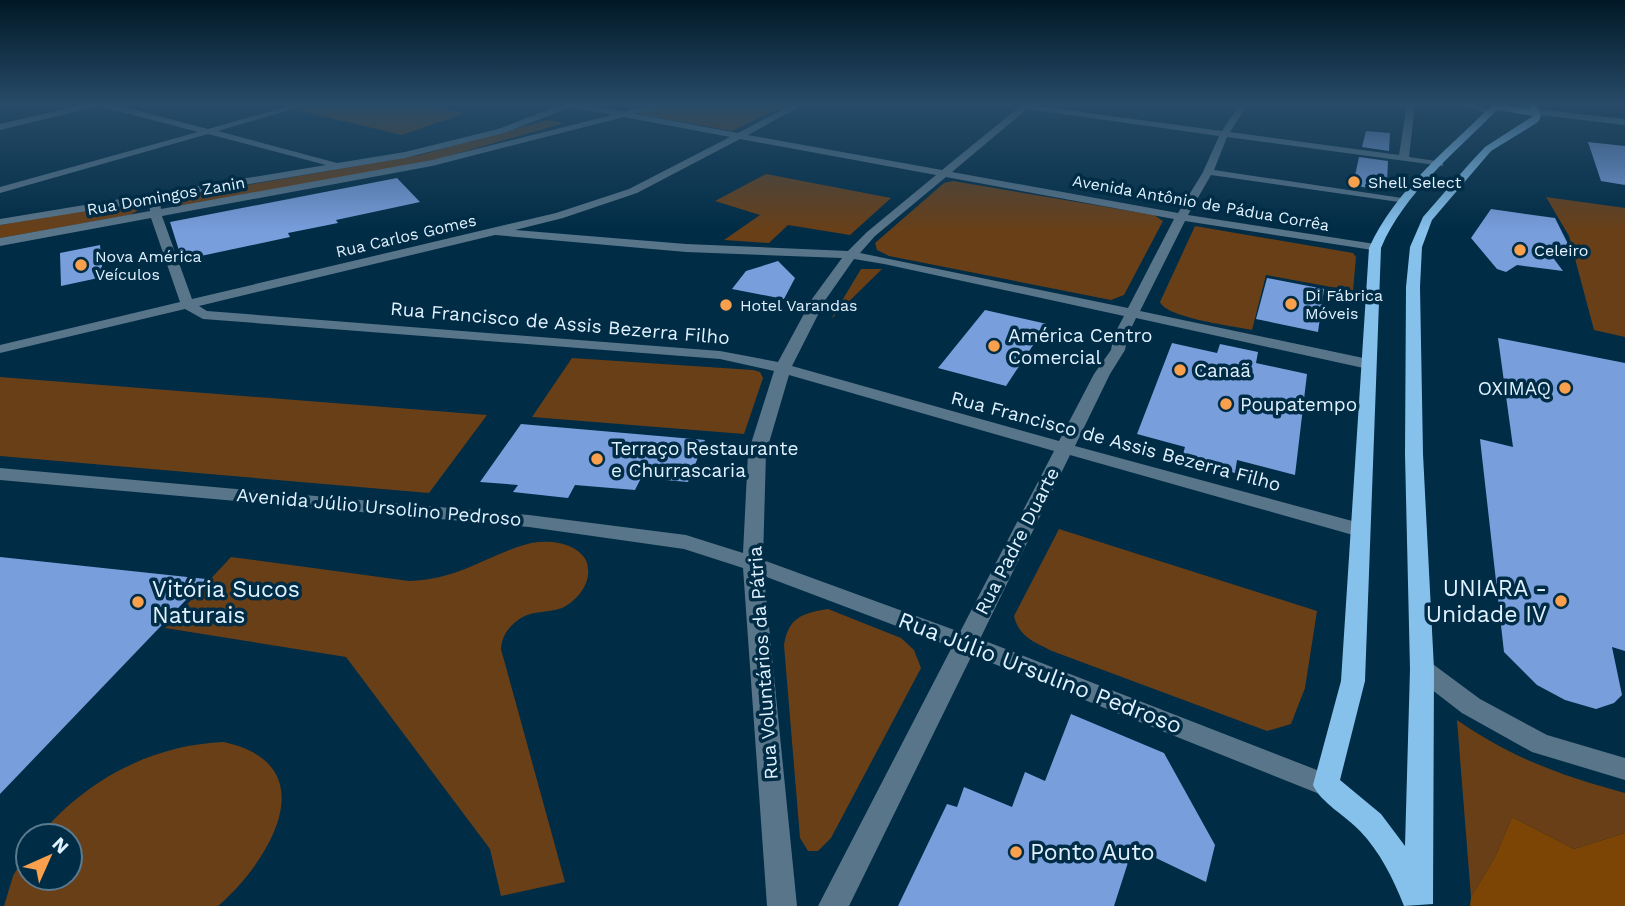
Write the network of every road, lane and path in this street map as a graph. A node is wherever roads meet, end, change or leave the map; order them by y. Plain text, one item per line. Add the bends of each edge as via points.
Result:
1 (155, 146) edge
2 (262, 146) edge
3 (444, 146) edge
4 (499, 146) edge
5 (718, 146) edge
6 (793, 146) edge
7 (977, 146) edge
8 (1219, 146) edge
9 (1320, 146) edge
10 (1405, 146) edge
11 (1458, 146) edge
12 (1492, 146) edge
13 (1404, 157) junction
14 (1440, 164) junction
15 (340, 166) junction
16 (1208, 172) junction
17 (943, 174) junction
18 (0, 190) edge
19 (154, 196) junction
20 (1402, 201) junction
21 (1181, 217) junction
22 (158, 218) junction
23 (0, 222) edge
24 (499, 232) junction
25 (0, 242) edge
26 (1375, 248) junction
27 (0, 254) edge
28 (851, 255) junction
29 (187, 304) junction
30 (1132, 314) junction
31 (0, 349) edge
32 (1368, 364) junction
33 (783, 368) junction
34 (1064, 449) junction
35 (0, 474) edge
36 (1360, 530) junction
37 (753, 564) junction
38 (964, 642) junction
39 (1422, 669) junction
40 (1625, 769) edge
41 (1326, 785) junction
42 (1418, 905) edge
43 (782, 906) edge
44 (833, 906) edge

1 - 18 street
2 - 15 street
3 - 15 street, Rua Domingos Zanin
4 - 22 street, Rua Domingos Zanin
5 - 24 street, Rua Carlos Gomes via 633,191
6 - 17 street, Avenida Antônio de Pádua Corrêa
7 - 17 street, Rua Voluntários da Pátria
8 - 16 street, Rua Padre Duarte
9 - 13 street
10 - 13 street
11 - 14 main road
12 - 39 main road via 1427,219 1416,247 1414,454
13 - 14 street
14 - 20 main road
15 - 19 street, Rua Domingos Zanin
16 - 20 street
16 - 21 street, Rua Padre Duarte
17 - 21 street, Avenida Antônio de Pádua Corrêa
17 - 28 street, Rua Voluntários da Pátria
19 - 22 street
19 - 23 street, Rua Domingos Zanin
20 - 26 main road
21 - 26 street, Avenida Antônio de Pádua Corrêa
21 - 30 street, Rua Padre Duarte
22 - 25 street, Rua Domingos Zanin
22 - 27 street
22 - 29 street
24 - 28 street via 686,248
24 - 29 street, Rua Carlos Gomes
26 - 32 main road
28 - 30 street
28 - 33 street, Rua Voluntários da Pátria via 819,299
29 - 31 street, Rua Carlos Gomes
29 - 33 street, Rua Francisco de Assis Bezerra Filho via 202,315 720,355
30 - 32 street
30 - 34 street, Rua Padre Duarte via 1118,350
32 - 36 main road
33 - 34 street, Rua Francisco de Assis Bezerra Filho
33 - 37 street, Rua Voluntários da Pátria via 757,453
34 - 36 street, Rua Francisco de Assis Bezerra Filho
34 - 38 street, Rua Padre Duarte
35 - 37 street, Avenida Júlio Ursolino Pedroso via 599,528 686,542
36 - 41 main road via 1353,681
37 - 38 street, Rua Júlio Ursulino Pedroso
37 - 43 street, Rua Voluntários da Pátria
38 - 41 street, Rua Júlio Ursulino Pedroso
38 - 44 street, Rua Padre Duarte
39 - 40 street via 1471,706 1541,744
39 - 42 main road
41 - 42 main road via 1357,807 1388,844 1403,865

